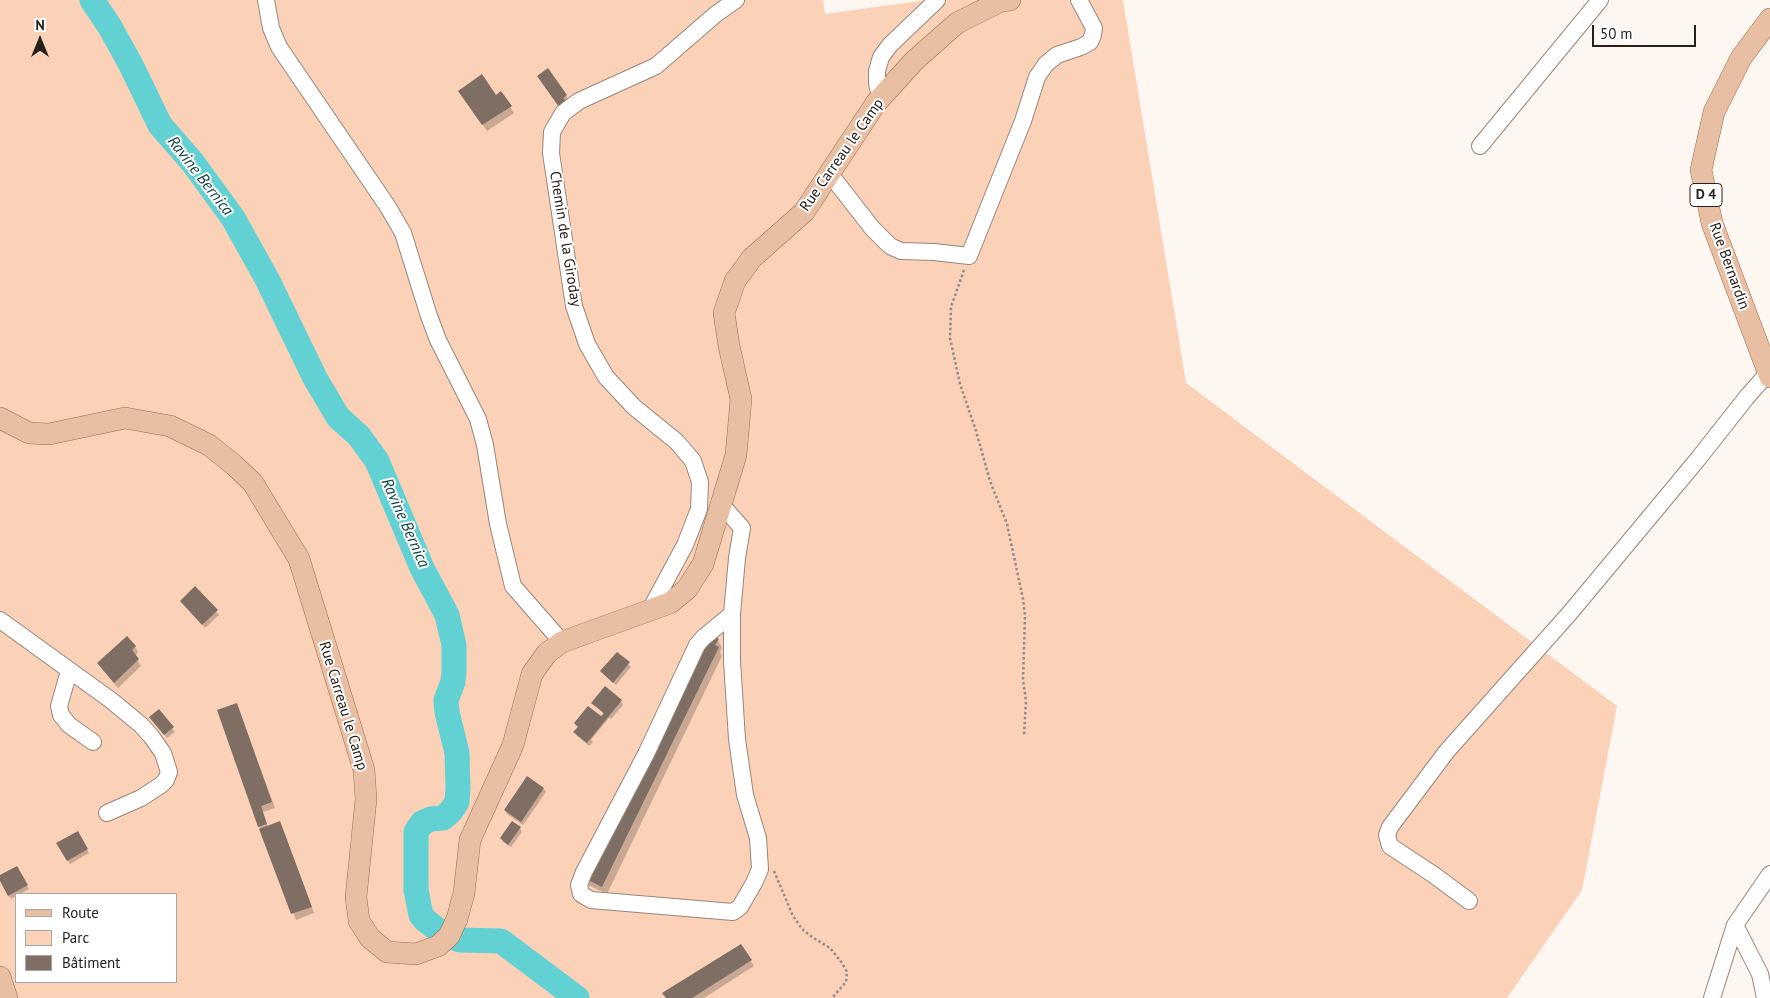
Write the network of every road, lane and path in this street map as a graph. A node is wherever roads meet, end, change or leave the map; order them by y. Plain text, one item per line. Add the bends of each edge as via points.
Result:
1 (266, 0) edge
2 (736, 0) edge
3 (937, 0) edge
4 (1010, 0) edge
5 (1079, 0) edge
6 (1600, 0) edge
7 (1770, 19) edge
8 (883, 96) junction
9 (1480, 146) dead end
10 (830, 174) junction
11 (969, 256) junction
12 (1769, 375) edge
13 (0, 418) edge
14 (721, 504) junction
15 (650, 610) junction
16 (732, 614) junction
17 (0, 620) edge
18 (562, 642) junction
19 (69, 671) junction
20 (1024, 735) dead end
21 (93, 742) dead end
22 (107, 813) dead end
23 (760, 852) junction
24 (1770, 874) edge
25 (1469, 901) dead end
26 (1735, 925) junction
27 (0, 977) edge
28 (7, 998) edge
29 (832, 998) edge
30 (1712, 998) edge
31 (1766, 998) edge

1 - 18 street via 271,28 279,47 403,233 438,340 478,419 513,586
2 - 15 street, Chemin de la Giroday via 656,66 579,101 563,113 552,132 551,153 574,306 587,344 606,377 634,407 677,442 693,461 700,482 699,508 689,536
3 - 8 street via 881,57 877,83
4 - 8 main road, Rue Carreau le Camp via 1001,1 957,23 914,61
5 - 11 street via 1094,28 1093,36 1081,47 1057,55 1037,77 1023,122
6 - 9 street
7 - 12 main road, Rue Bernardin / D 4 via 1740,58 1714,112 1701,170 1712,223
8 - 10 main road, Rue Carreau le Camp
10 - 11 street via 890,246 901,251
10 - 14 main road, Rue Carreau le Camp via 804,212 752,258 735,281 724,313 740,400 736,455
11 - 20 path via 951,307 950,338 960,384 1007,524 1023,599
12 - 25 street via 1746,398 1575,607 1447,750 1390,827 1387,835 1390,846
13 - 18 main road, Rue Carreau le Camp via 28,433 49,434 125,418 170,426 209,445 253,483 299,559 364,770 366,799 356,897 359,921 370,938 387,952 416,954 438,946 449,936 458,920 470,840 513,746 532,674 547,653
14 - 15 main road, Rue Carreau le Camp via 703,564 687,589 670,602
14 - 16 street via 742,528
15 - 18 main road, Rue Carreau le Camp
16 - 23 street via 738,739 745,795
16 - 23 street via 697,645 579,885 581,894 591,900 733,912 740,907 754,883 760,869
17 - 19 street
19 - 21 street via 59,706 61,715
19 - 22 street via 141,725 163,753 166,762 168,772 161,785
23 - 29 path via 770,861 793,916 802,929 830,948 847,972 846,982
24 - 26 street
26 - 30 street
26 - 31 street via 1760,974
27 - 28 main road

